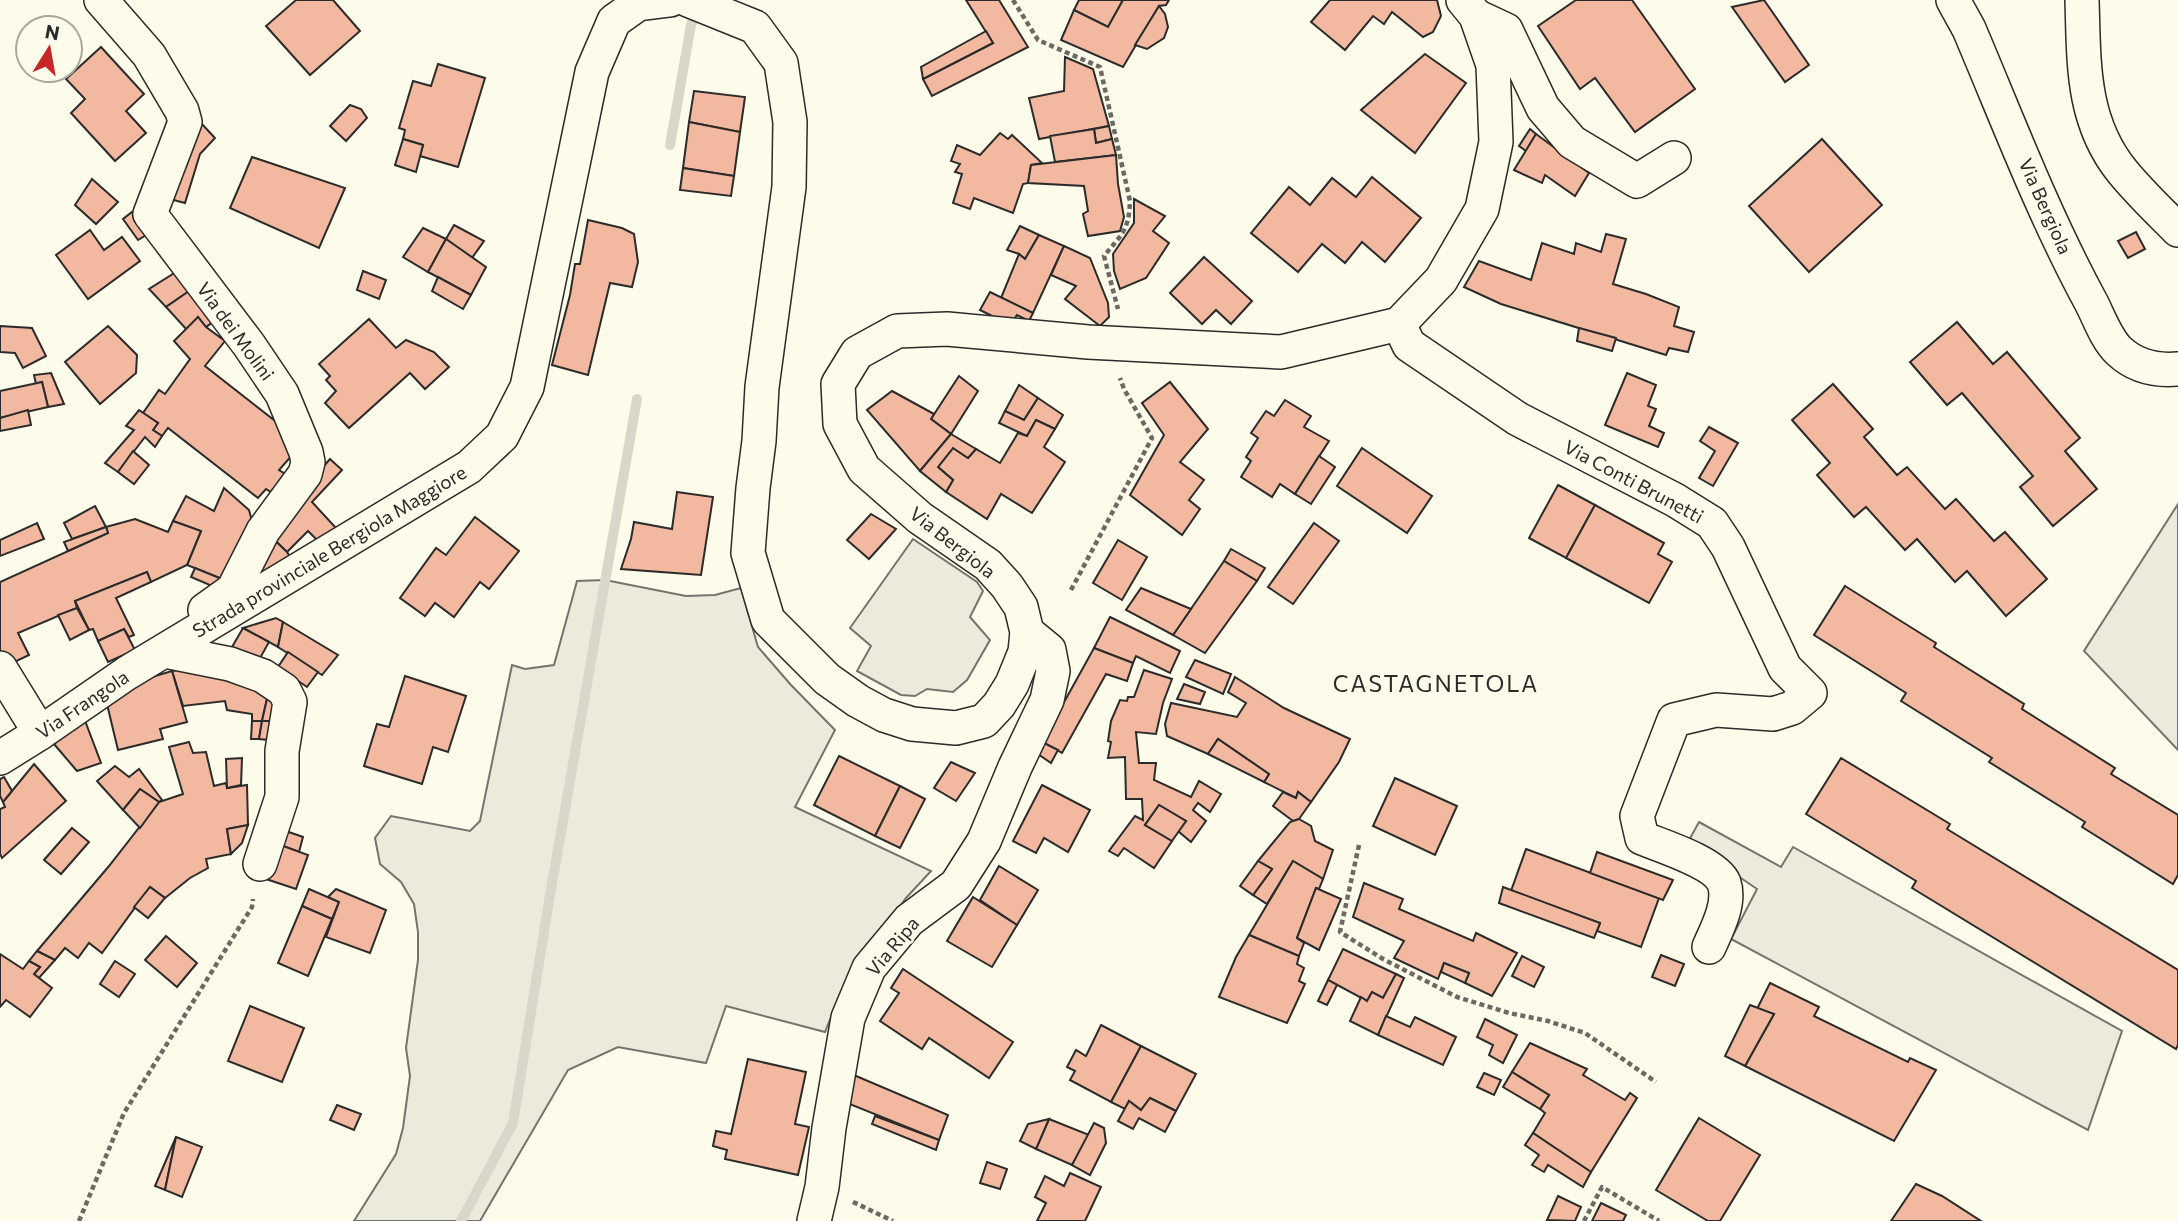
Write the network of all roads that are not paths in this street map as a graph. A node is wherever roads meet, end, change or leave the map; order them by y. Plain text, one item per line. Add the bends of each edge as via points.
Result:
1 (101, 0) edge
2 (670, 0) edge
3 (688, 0) edge
4 (1953, 0) edge
5 (2082, 0) edge
6 (1470, 8) edge
7 (1674, 158) dead end
8 (2178, 230) edge
9 (1398, 324) junction
10 (2178, 369) edge
11 (1027, 632) junction
12 (165, 651) junction
13 (0, 668) edge
14 (40, 733) junction
15 (0, 758) edge
16 (260, 864) road end
17 (1709, 947) dead end
18 (814, 1221) edge

1 - 12 street, Via dei Molini via 149,55 185,121 150,214 282,394 308,462 305,474 263,531 233,590 171,636
2 - 12 street, Strada provinciale Bergiola Maggiore via 638,4 614,21 592,72 527,387 502,436 469,467
3 - 11 street via 755,27 781,63 790,121 789,187 762,387 748,553 768,620 827,679 858,701 912,724 956,728 984,721 999,705 1013,684
4 - 10 street, Via Bergiola via 2053,226 2116,348 2132,361 2161,370
5 - 8 street via 2085,85 2101,137 2122,171
6 - 7 street via 1506,30 1543,108 1572,142 1637,181
6 - 9 street via 1493,65 1496,142 1482,209 1441,280
9 - 11 street, Via Bergiola via 1281,352 947,329 898,331 857,353 838,384 840,424 864,469 920,518 988,565 1021,607
9 - 17 street, Via Conti Brunetti via 1409,345 1518,419 1712,523 1728,547 1784,668 1810,693 1792,708 1773,714 1716,710 1674,720 1637,816 1642,838 1705,864 1724,881 1721,921
11 - 18 street, Via Ripa via 1049,650 1053,671 1047,700 984,841 956,885 909,920 869,968 848,1018
12 - 14 street, Via Frangola
12 - 16 street via 263,676 284,690 290,702 282,751 282,797
13 - 14 street
14 - 15 street, Via Frangola

